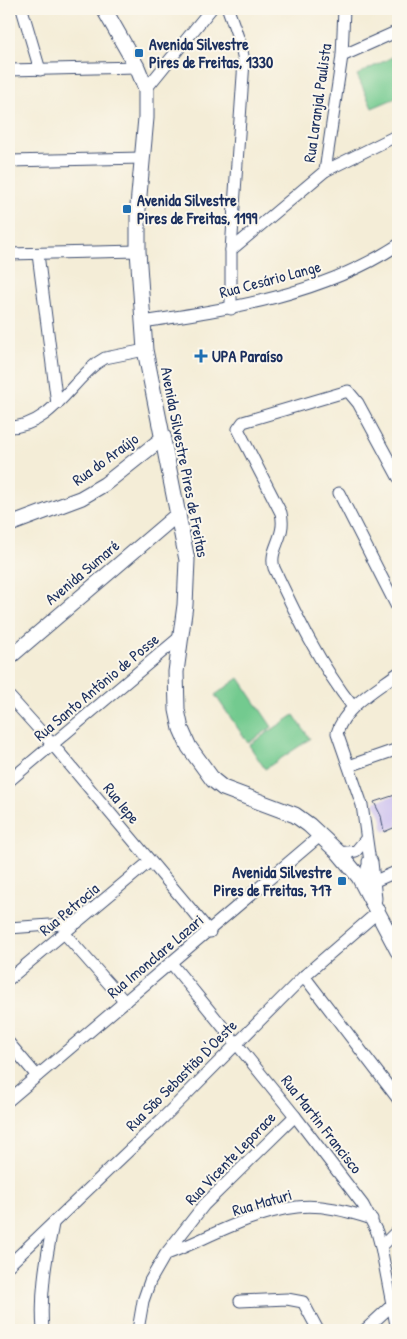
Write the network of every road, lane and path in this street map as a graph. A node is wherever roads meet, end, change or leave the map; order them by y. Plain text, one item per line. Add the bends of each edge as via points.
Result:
1 (22, 9) edge
2 (104, 9) edge
3 (211, 9) edge
4 (228, 9) edge
5 (344, 9) edge
6 (398, 31) edge
7 (342, 56) junction
8 (137, 67) junction
9 (9, 70) edge
10 (40, 70) junction
11 (146, 89) junction
12 (398, 135) edge
13 (142, 158) junction
14 (9, 161) edge
15 (325, 171) junction
16 (398, 246) edge
17 (231, 250) junction
18 (138, 251) junction
19 (9, 254) edge
20 (38, 254) junction
21 (231, 309) junction
22 (142, 322) junction
23 (145, 350) junction
24 (57, 404) junction
25 (9, 427) edge
26 (164, 437) junction
27 (398, 476) edge
28 (339, 493) dead end
29 (179, 513) junction
30 (9, 525) edge
31 (398, 606) edge
32 (181, 636) junction
33 (9, 658) edge
34 (398, 673) edge
35 (9, 696) edge
36 (353, 708) junction
37 (53, 745) junction
38 (398, 749) edge
39 (350, 766) junction
40 (9, 782) edge
41 (321, 835) junction
42 (365, 840) junction
43 (339, 853) junction
44 (149, 862) junction
45 (370, 862) joint
46 (398, 871) edge
47 (365, 880) junction
48 (376, 907) junction
49 (77, 923) junction
50 (9, 928) edge
51 (210, 932) junction
52 (65, 934) junction
53 (398, 951) edge
54 (170, 963) junction
55 (304, 976) junction
56 (9, 979) edge
57 (125, 1002) junction
58 (236, 1042) junction
59 (9, 1043) edge
60 (37, 1076) junction
61 (398, 1099) edge
62 (9, 1100) edge
63 (295, 1116) junction
64 (372, 1219) junction
65 (53, 1224) junction
66 (398, 1230) edge
67 (381, 1247) junction
68 (165, 1255) junction
69 (9, 1265) edge
70 (240, 1301) dead end
71 (392, 1305) junction
72 (43, 1330) edge
73 (138, 1330) edge
74 (318, 1330) edge
75 (365, 1330) edge
76 (397, 1330) edge

1 - 10 street
2 - 8 main road, Avenida Silvestre Pires de Freitas
3 - 11 street
4 - 17 street via 244,61
5 - 7 street, Rua Laranjal Paulista
6 - 7 street
7 - 15 street, Rua Laranjal Paulista
8 - 10 street
8 - 11 main road, Avenida Silvestre Pires de Freitas
9 - 10 street
11 - 13 main road, Avenida Silvestre Pires de Freitas
12 - 15 street
13 - 14 street
13 - 18 main road, Avenida Silvestre Pires de Freitas
15 - 17 street, Rua Laranjal Paulista
16 - 21 street, Rua Cesário Lange via 353,272
17 - 21 street
18 - 20 street
18 - 22 main road, Avenida Silvestre Pires de Freitas
19 - 20 street
20 - 24 street
21 - 22 street, Rua Cesário Lange
22 - 23 main road, Avenida Silvestre Pires de Freitas
23 - 24 street via 105,358
23 - 26 main road, Avenida Silvestre Pires de Freitas
24 - 25 street via 34,422
26 - 29 main road, Avenida Silvestre Pires de Freitas
26 - 30 street, Rua do Araújo via 105,484 81,498
27 - 36 street via 350,392 243,422 238,429 281,513 283,528 272,556 274,568 312,645
28 - 31 street
29 - 32 main road, Avenida Silvestre Pires de Freitas via 187,560
29 - 33 street, Avenida Sumaré
32 - 37 street, Rua Santo Antônio de Posse
32 - 41 main road, Avenida Silvestre Pires de Freitas via 176,672 177,710 181,730 198,762 224,788 294,815
34 - 36 street
35 - 37 street, Rua Iepe
36 - 39 street via 337,733
37 - 40 street, Rua Santo Antônio de Posse
37 - 44 street, Rua Iepe
38 - 39 street
39 - 42 street via 362,806
41 - 43 main road, Avenida Silvestre Pires de Freitas
41 - 51 street, Rua Imonclare Lazari
42 - 43 street via 356,851
42 - 45 street
43 - 47 main road, Avenida Silvestre Pires de Freitas
44 - 49 street, Rua Petrocia
44 - 51 street, Rua Iepe
45 - 47 main road
46 - 47 street
47 - 48 main road
48 - 53 main road
48 - 55 street, Rua São Sebastião D'Oeste
49 - 50 street
49 - 52 street, Rua Petrocia
51 - 54 street, Rua Imonclare Lazari
52 - 56 street, Rua Petrocia
52 - 57 street
54 - 57 street, Rua Imonclare Lazari
54 - 58 street, Rua Martin Francisco
55 - 58 street, Rua São Sebastião D'Oeste
55 - 61 street
57 - 60 street, Rua Imonclare Lazari
58 - 63 street, Rua Martin Francisco
58 - 65 street, Rua São Sebastião D'Oeste
59 - 60 street
60 - 62 street, Rua Imonclare Lazari
63 - 64 street, Rua Martin Francisco
63 - 68 street, Rua Vicente Leporace via 204,1205
64 - 67 street, Rua Martin Francisco
64 - 68 street, Rua Maturi via 344,1210 296,1207 248,1220
65 - 69 street, Rua São Sebastião D'Oeste
65 - 72 street via 41,1305
66 - 67 street
67 - 71 street, Rua Martin Francisco
68 - 73 street, Rua Vicente Leporace via 150,1281
70 - 74 street via 303,1302
71 - 75 street
71 - 76 street, Rua Martin Francisco

